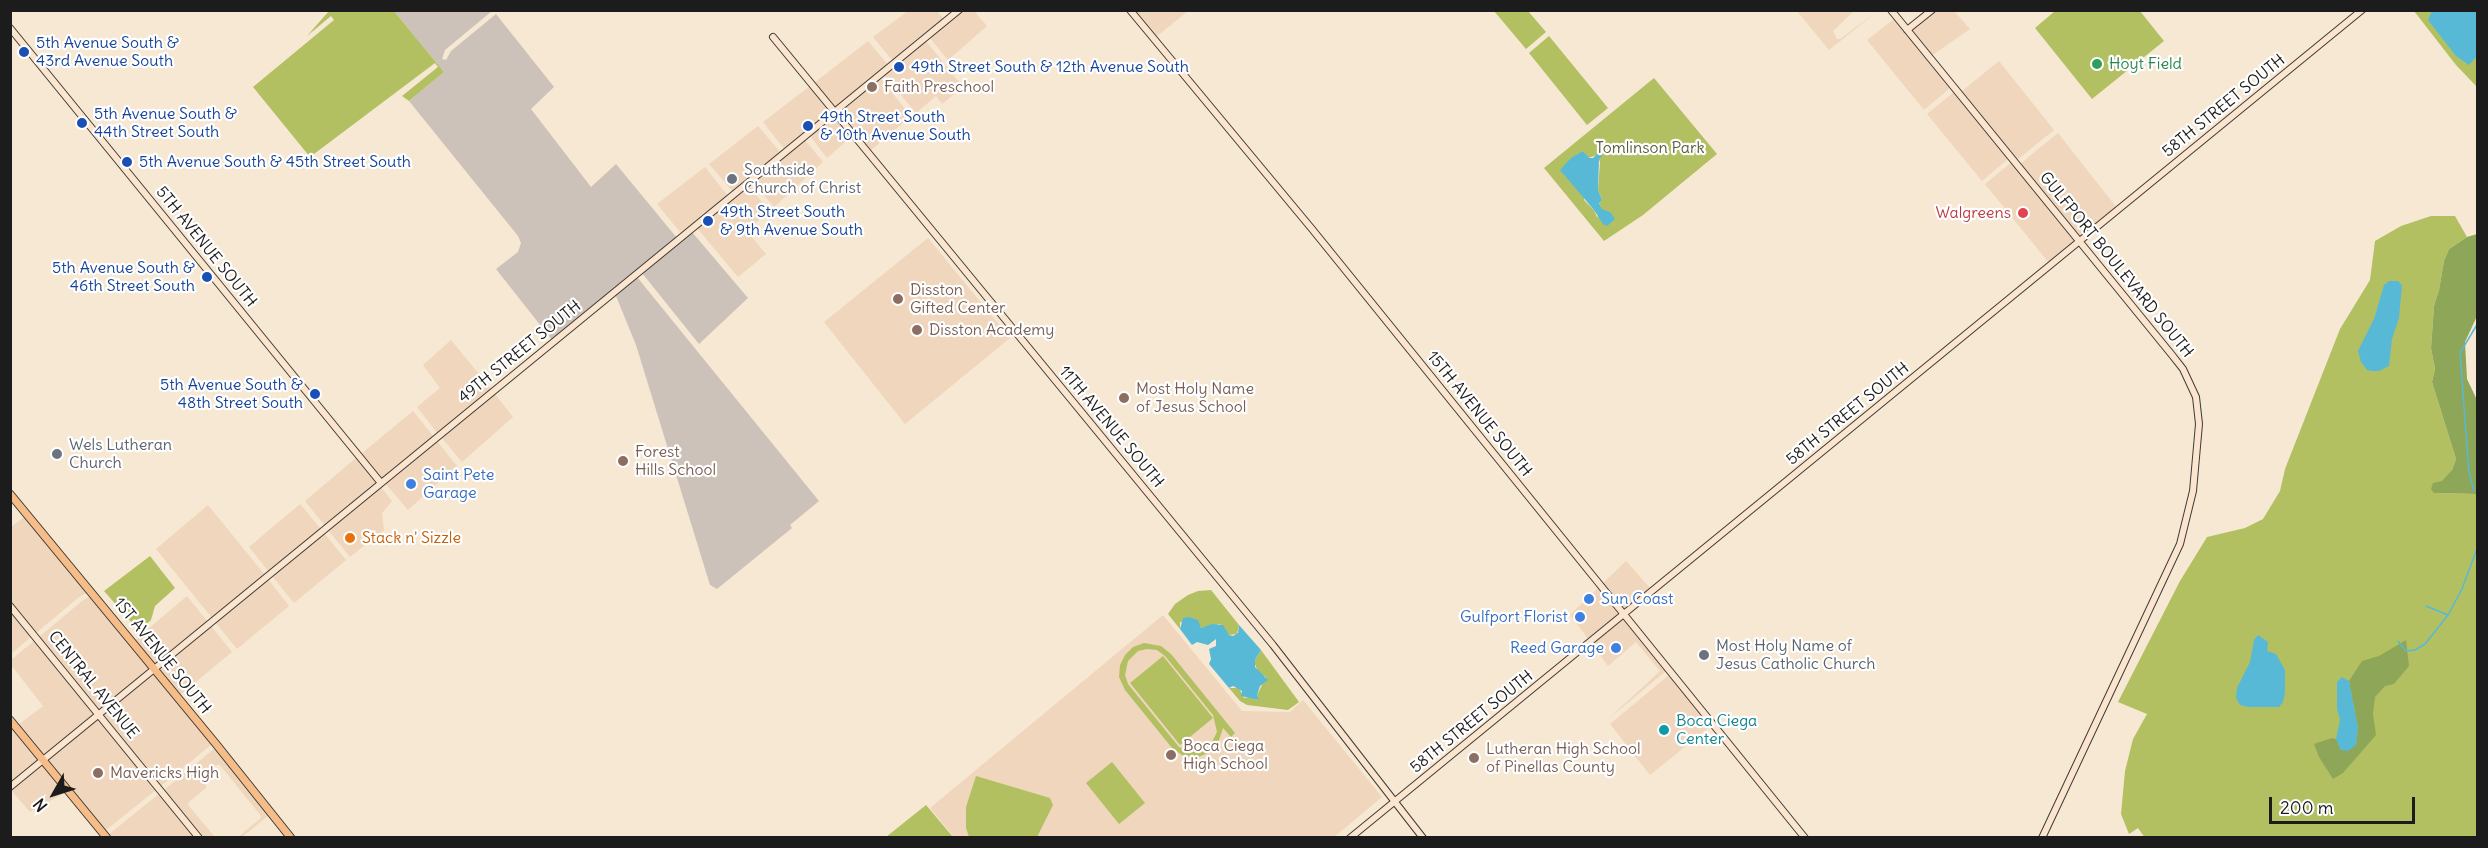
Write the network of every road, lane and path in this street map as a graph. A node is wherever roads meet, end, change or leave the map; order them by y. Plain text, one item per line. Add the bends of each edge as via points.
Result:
1 (959, 10) edge
2 (1130, 10) edge
3 (1891, 10) edge
4 (1932, 10) edge
5 (2361, 10) edge
6 (10, 28) edge
7 (1907, 30) junction
8 (773, 37) dead end
9 (834, 112) junction
10 (2079, 242) junction
11 (381, 483) junction
12 (10, 494) edge
13 (10, 606) edge
14 (1623, 615) junction
15 (155, 669) junction
16 (99, 714) junction
17 (10, 720) edge
18 (43, 760) junction
19 (10, 787) edge
20 (1394, 802) junction
21 (107, 837) edge
22 (200, 837) edge
23 (291, 837) edge
24 (1350, 837) edge
25 (1423, 837) edge
26 (1805, 837) edge
27 (2042, 837) edge

1 - 9 street, 49TH STREET SOUTH
2 - 14 street, 15TH AVENUE SOUTH
3 - 7 street, GULFPORT BOULEVARD SOUTH
4 - 7 street
5 - 10 street, 58TH STREET SOUTH
6 - 11 street, 5TH AVENUE SOUTH
7 - 10 street, GULFPORT BOULEVARD SOUTH
8 - 9 street, 11TH AVENUE SOUTH
9 - 11 street, 49TH STREET SOUTH
9 - 20 street, 11TH AVENUE SOUTH via 1273,645
10 - 14 street, 58TH STREET SOUTH
10 - 27 street, GULFPORT BOULEVARD SOUTH via 2183,369 2196,397 2199,424 2193,491 2180,544
11 - 15 street, 49TH STREET SOUTH
12 - 15 main road, 1ST AVENUE SOUTH
13 - 16 street, CENTRAL AVENUE
14 - 20 street, 58TH STREET SOUTH
14 - 26 street, 15TH AVENUE SOUTH
15 - 16 street, 49TH STREET SOUTH
15 - 23 main road, 1ST AVENUE SOUTH
16 - 18 street, 49TH STREET SOUTH
16 - 22 street, CENTRAL AVENUE
17 - 18 main road
18 - 19 street, 49TH STREET SOUTH
18 - 21 main road
20 - 24 street, 58TH STREET SOUTH
20 - 25 street, 11TH AVENUE SOUTH

